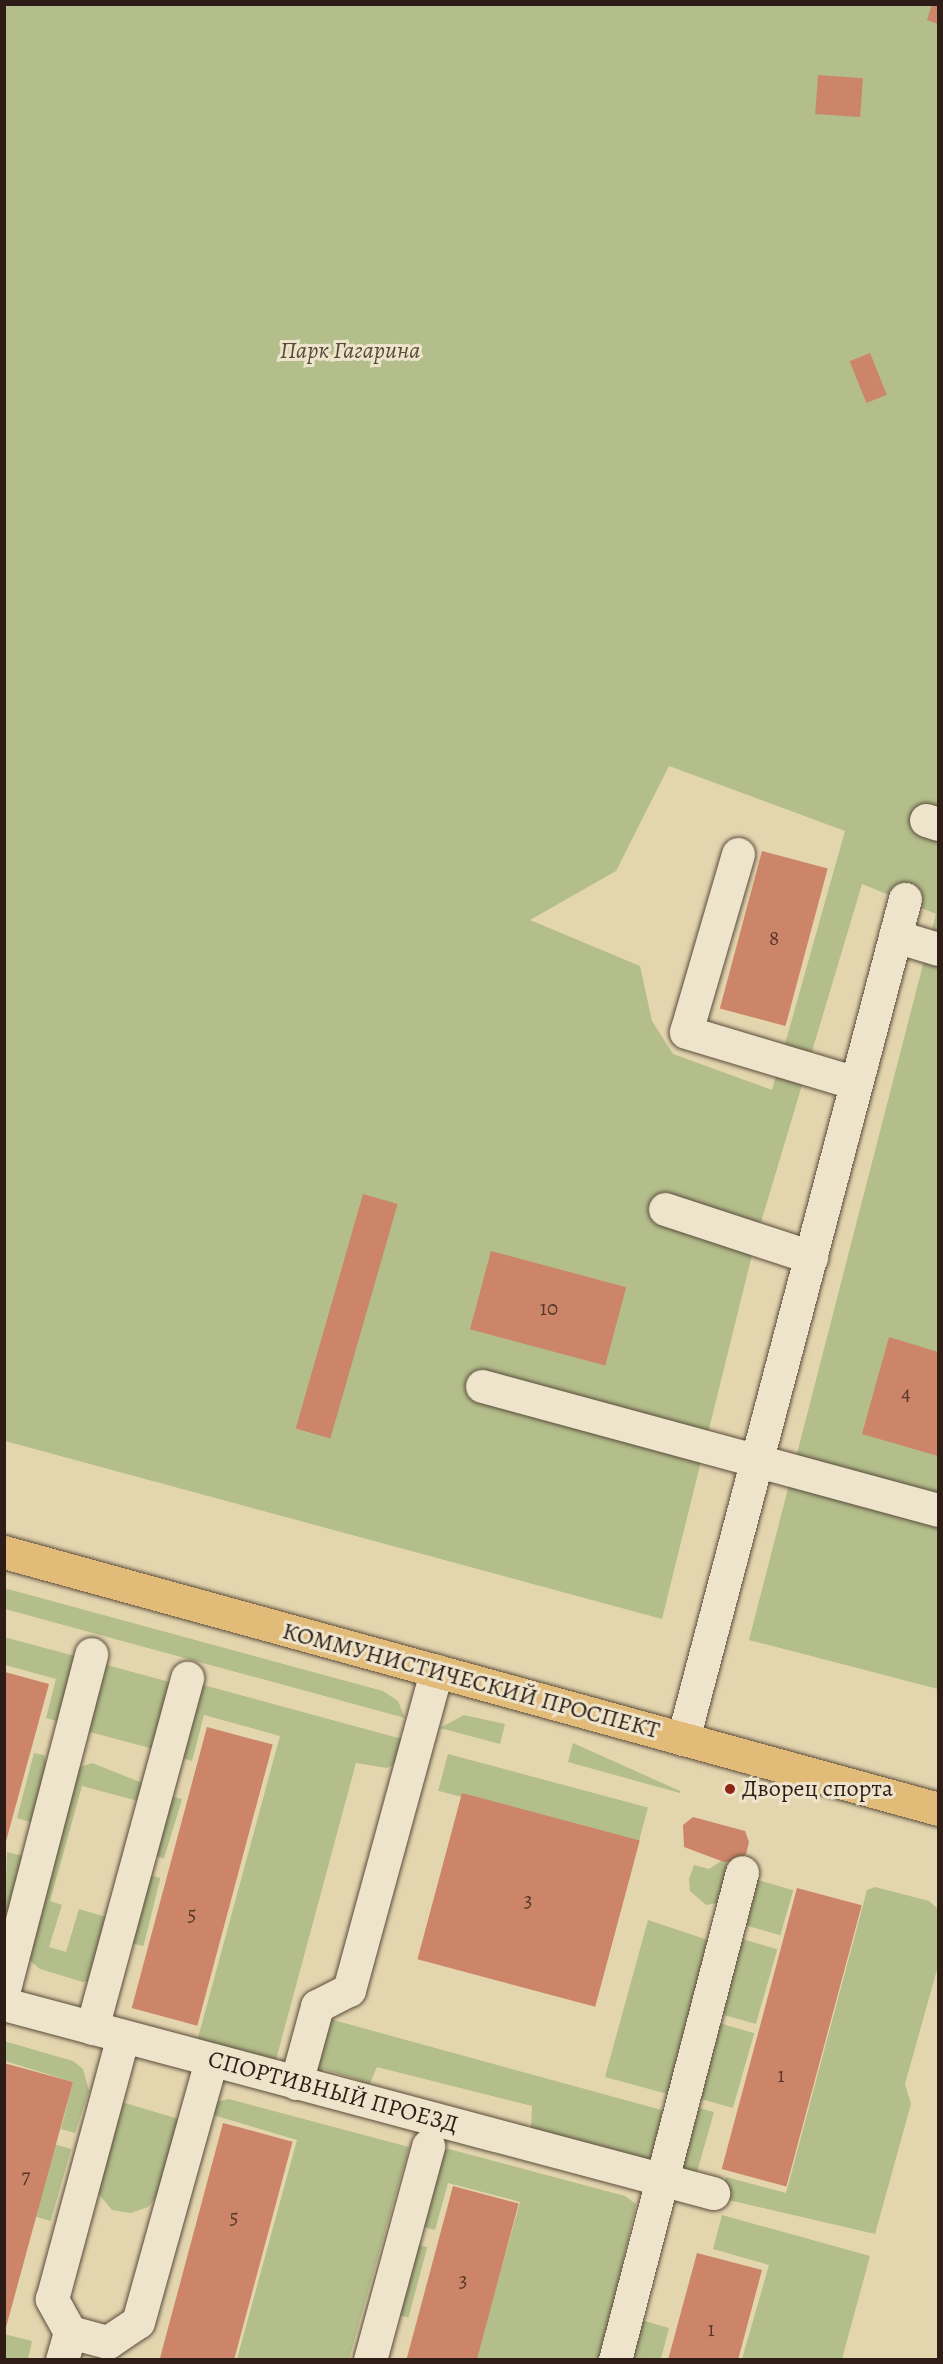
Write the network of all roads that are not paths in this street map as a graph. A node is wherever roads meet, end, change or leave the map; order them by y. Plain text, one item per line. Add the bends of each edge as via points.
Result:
1 (738, 854) dead end
2 (905, 899) dead end
3 (895, 936) junction
4 (939, 949) edge
5 (856, 1083) junction
6 (665, 1209) dead end
7 (811, 1257) junction
8 (482, 1386) dead end
9 (758, 1460) junction
10 (939, 1510) edge
11 (4, 1552) edge
12 (91, 1654) dead end
13 (436, 1671) junction
14 (188, 1678) dead end
15 (683, 1739) junction
16 (939, 1809) edge
17 (742, 1872) dead end
18 (4, 1989) edge
19 (4, 2004) edge
20 (107, 2032) junction
21 (211, 2060) junction
22 (296, 2083) junction
23 (428, 2146) dead end
24 (662, 2179) junction
25 (713, 2193) dead end
26 (66, 2346) edge
27 (370, 2360) edge
28 (615, 2360) edge

1 - 5 street via 686,1032
2 - 3 street
3 - 4 street
3 - 5 street
5 - 7 street
6 - 7 street
7 - 9 street
8 - 9 street
9 - 10 street
9 - 15 street
11 - 13 main road, КОММУНИСТИЧЕСКИЙ ПРОСПЕКТ
12 - 18 street
13 - 15 main road, КОММУНИСТИЧЕСКИЙ ПРОСПЕКТ
13 - 22 street via 349,1990 317,2006
14 - 20 street
15 - 16 main road, КОММУНИСТИЧЕСКИЙ ПРОСПЕКТ
17 - 24 street
19 - 20 street, СПОРТИВНЫЙ ПРОЕЗД
20 - 21 street, СПОРТИВНЫЙ ПРОЕЗД
20 - 26 street via 52,2299
21 - 22 street, СПОРТИВНЫЙ ПРОЕЗД
21 - 26 street via 138,2322 108,2342
22 - 24 street, СПОРТИВНЫЙ ПРОЕЗД
23 - 27 street
24 - 25 street, СПОРТИВНЫЙ ПРОЕЗД
24 - 28 street

